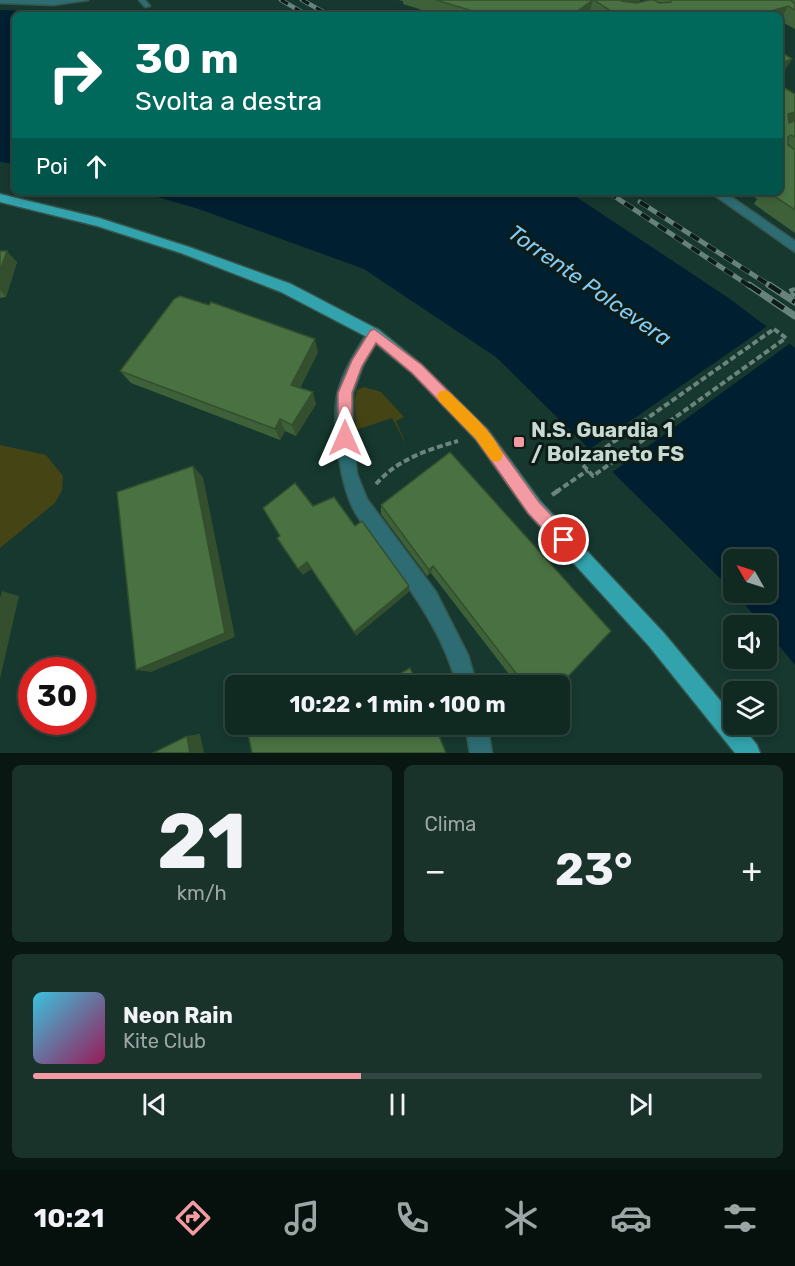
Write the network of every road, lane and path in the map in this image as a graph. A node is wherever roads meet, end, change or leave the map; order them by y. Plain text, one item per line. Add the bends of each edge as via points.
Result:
1 (84, 0) edge
2 (0, 1) edge
3 (720, 195) edge
4 (0, 198) edge
5 (795, 247) edge
6 (795, 289) edge
7 (795, 296) edge
8 (374, 334) junction
9 (482, 435) junction
10 (585, 471) junction
11 (360, 504) junction
12 (534, 507) junction
13 (464, 675) edge
14 (478, 735) edge
15 (482, 753) edge
16 (749, 753) edge

1 - 2 street
3 - 5 street
4 - 8 main road via 99,222 184,250 286,288
6 - 7 path via 789,291
8 - 9 main road via 417,369
8 - 11 street via 345,393 349,474
9 - 11 path via 427,449 384,472
9 - 12 main road
10 - 10 path via 593,476 786,338 784,333 774,328 582,464
10 - 12 path
11 - 13 street via 429,599
12 - 16 main road via 656,639
14 - 15 street

